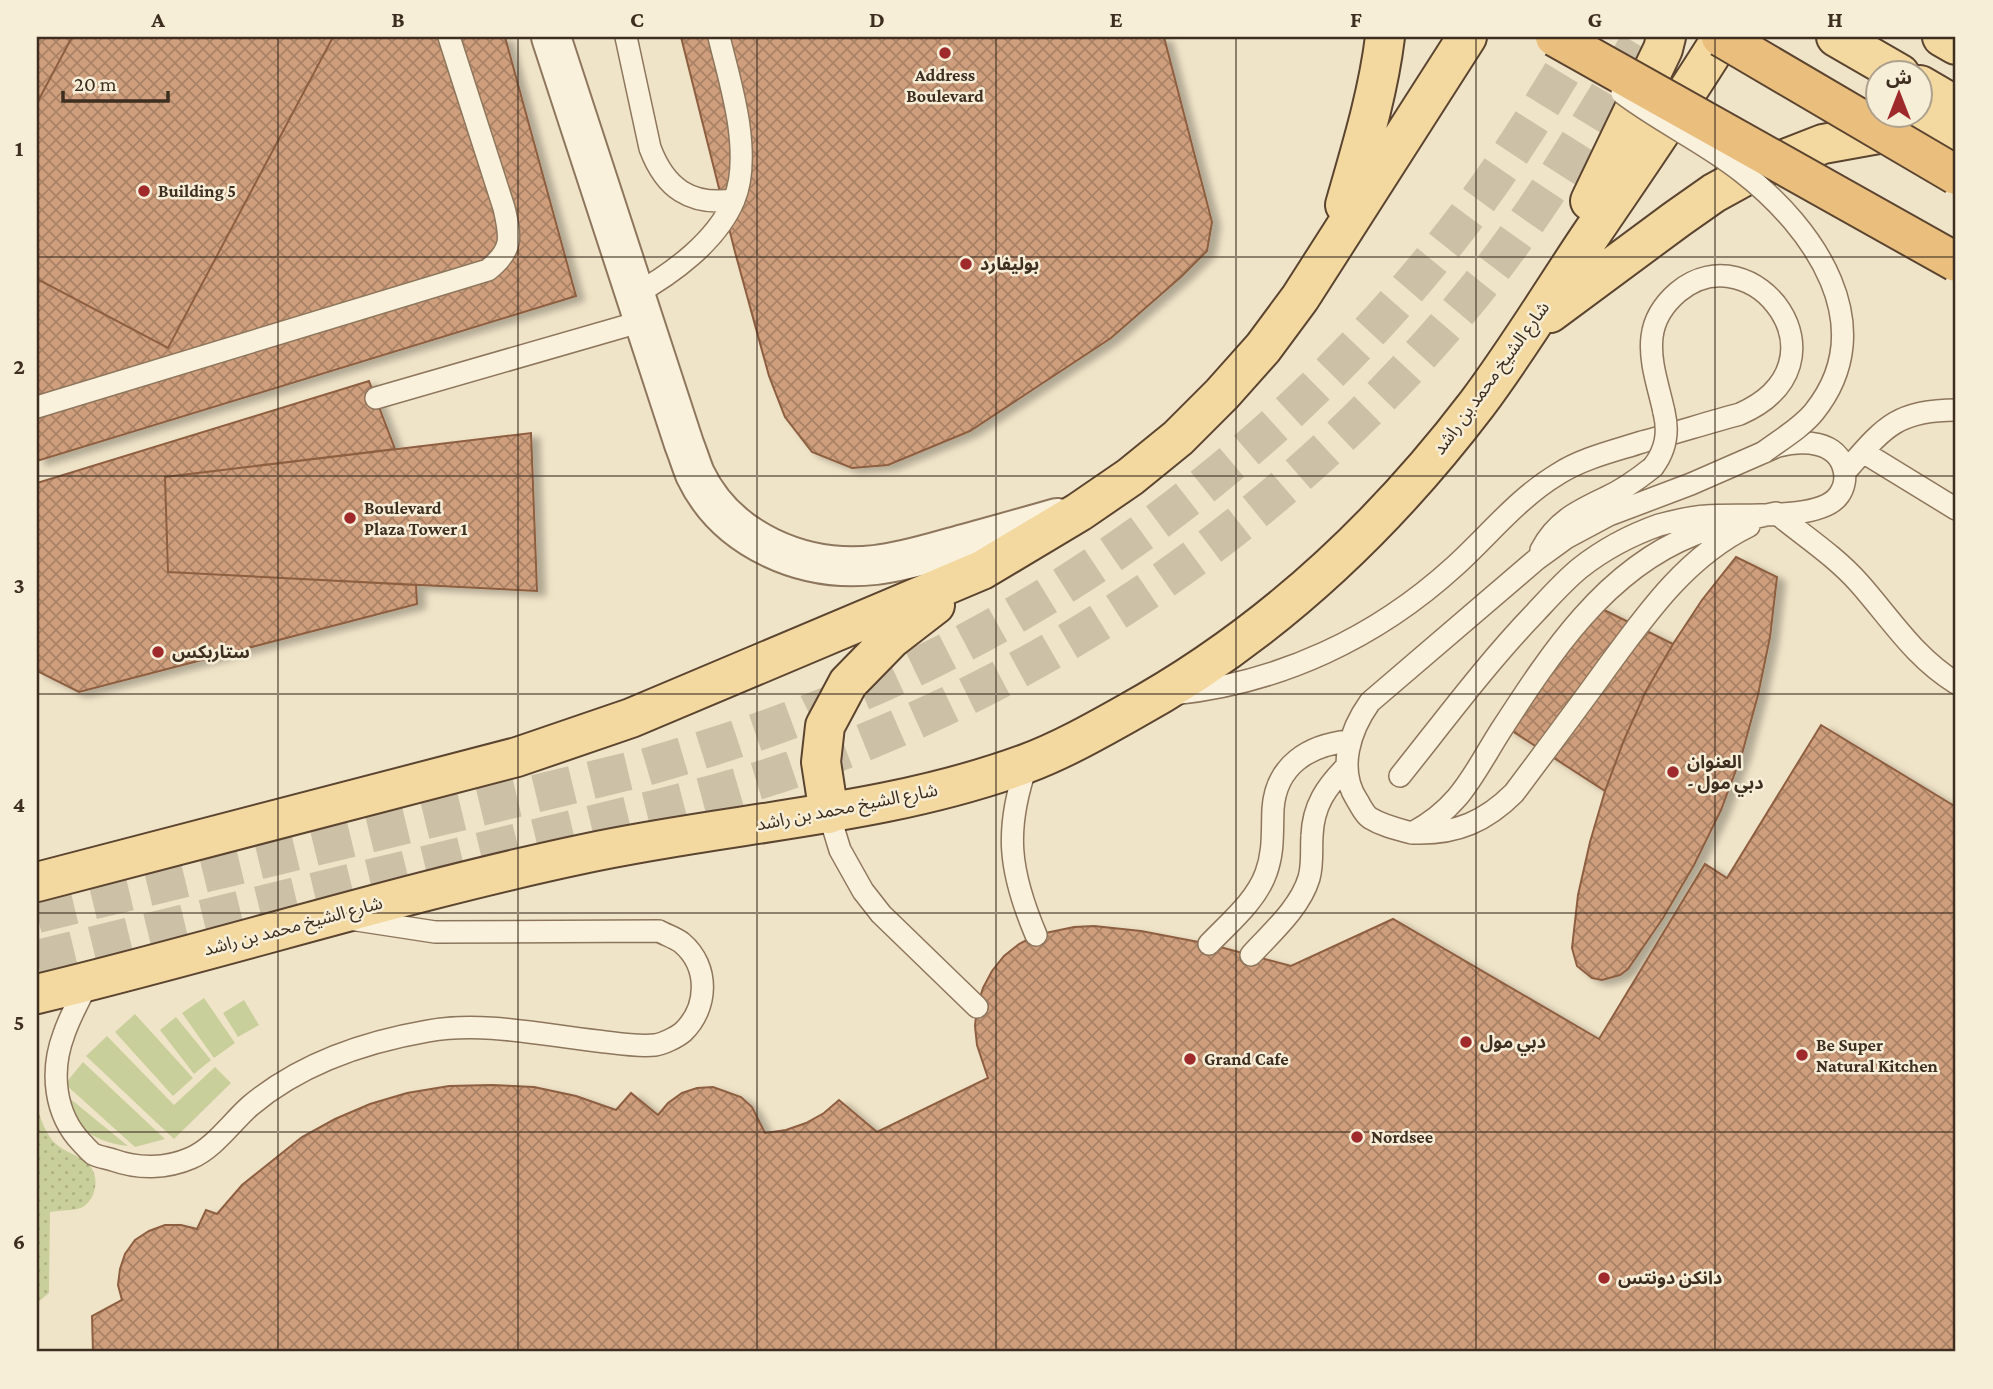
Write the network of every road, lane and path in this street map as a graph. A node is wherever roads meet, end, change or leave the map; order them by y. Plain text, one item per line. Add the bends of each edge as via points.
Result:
1 (449, 37) edge
2 (551, 37) edge
3 (626, 37) edge
4 (719, 37) edge
5 (1385, 37) edge
6 (1467, 37) edge
7 (1721, 37) edge
8 (1942, 37) edge
9 (1663, 39) edge
10 (1852, 43) edge
11 (1568, 44) edge
12 (1956, 45) edge
13 (1878, 60) edge
14 (1934, 93) edge
15 (1956, 106) edge
16 (1956, 133) edge
17 (1956, 175) edge
18 (734, 200) junction
19 (1333, 246) junction
20 (1956, 262) edge
21 (639, 308) junction
22 (1528, 329) junction
23 (376, 398) dead end
24 (37, 407) edge
25 (1956, 410) edge
26 (1764, 452) junction
27 (1863, 452) junction
28 (1844, 472) junction
29 (1956, 509) edge
30 (1079, 512) junction
31 (1776, 513) junction
32 (1537, 559) junction
33 (982, 570) junction
34 (1956, 683) edge
35 (1161, 695) junction
36 (1349, 741) junction
37 (1027, 764) junction
38 (1347, 766) junction
39 (1400, 776) dead end
40 (829, 814) junction
41 (1412, 833) junction
42 (37, 882) edge
43 (331, 915) junction
44 (1036, 934) dead end
45 (1209, 944) dead end
46 (1251, 956) dead end
47 (88, 982) junction
48 (37, 994) edge
49 (977, 1007) dead end

1 - 24 lane via 504,208 509,245 503,258 488,270
2 - 21 street
3 - 18 lane via 656,165 681,192 716,202
4 - 18 lane via 739,127
5 - 19 main road via 1373,107
6 - 19 main road
7 - 17 highway, bridge
7 - 22 main road, شارع الشيخ محمد بن راشد
8 - 12 main road
9 - 22 main road via 1654,70
10 - 13 main road
11 - 20 highway, bridge
11 - 26 lane, bridge via 1638,105 1711,150 1766,192 1809,241 1828,273 1842,320 1837,370 1813,413
14 - 15 main road
16 - 22 main road via 1930,129 1884,132 1823,144 1754,171 1714,193
18 - 21 lane via 708,238
19 - 30 main road via 1270,338 1222,394 1178,438
21 - 23 lane
21 - 30 street via 696,475 714,503 766,547 801,561 875,565
22 - 35 main road, شارع الشيخ محمد بن راشد via 1479,401 1365,533 1302,593 1233,648
25 - 27 lane via 1898,419
26 - 28 lane via 1792,443 1820,445 1840,459
26 - 32 lane via 1609,515
27 - 28 lane
27 - 29 lane
28 - 31 lane via 1844,485 1828,505
30 - 33 main road
31 - 34 lane via 1837,561 1912,648
31 - 39 lane via 1702,516 1662,524 1623,540 1580,568 1508,641
31 - 41 lane via 1733,534 1681,575 1653,605 1496,811 1456,830
31 - 41 lane via 1691,536 1626,575 1560,645 1458,799
32 - 35 lane, bridge via 1562,522 1653,467 1665,447 1667,435 1652,336 1667,301 1698,280 1717,277 1735,278 1768,294 1788,325 1792,348 1776,390 1759,405 1740,414 1587,459 1560,472 1536,488 1420,595 1316,658 1240,684
32 - 36 lane via 1370,702
33 - 40 main road via 891,639 848,683 825,726 821,762
33 - 42 main road via 575,738
35 - 37 main road, شارع الشيخ محمد بن راشد
36 - 38 lane
36 - 45 lane via 1319,746 1304,754 1282,778 1274,802 1266,875 1259,890
37 - 40 main road, شارع الشيخ محمد بن راشد via 913,798
37 - 44 lane via 1018,789 1012,842 1017,885
38 - 41 lane via 1353,794 1367,816
38 - 46 lane via 1321,796 1313,816 1312,858 1301,897
40 - 43 main road, شارع الشيخ محمد بن راشد via 590,852
40 - 49 lane via 840,850 863,891
43 - 47 main road, شارع الشيخ محمد بن راشد
43 - 47 lane via 436,932 659,931 682,943 698,963 704,988 698,1013 681,1033 658,1045 483,1028 433,1030 337,1054 251,1105 192,1158 160,1167 125,1164 92,1153 72,1133 60,1108 57,1063
47 - 48 main road, شارع الشيخ محمد بن راشد

